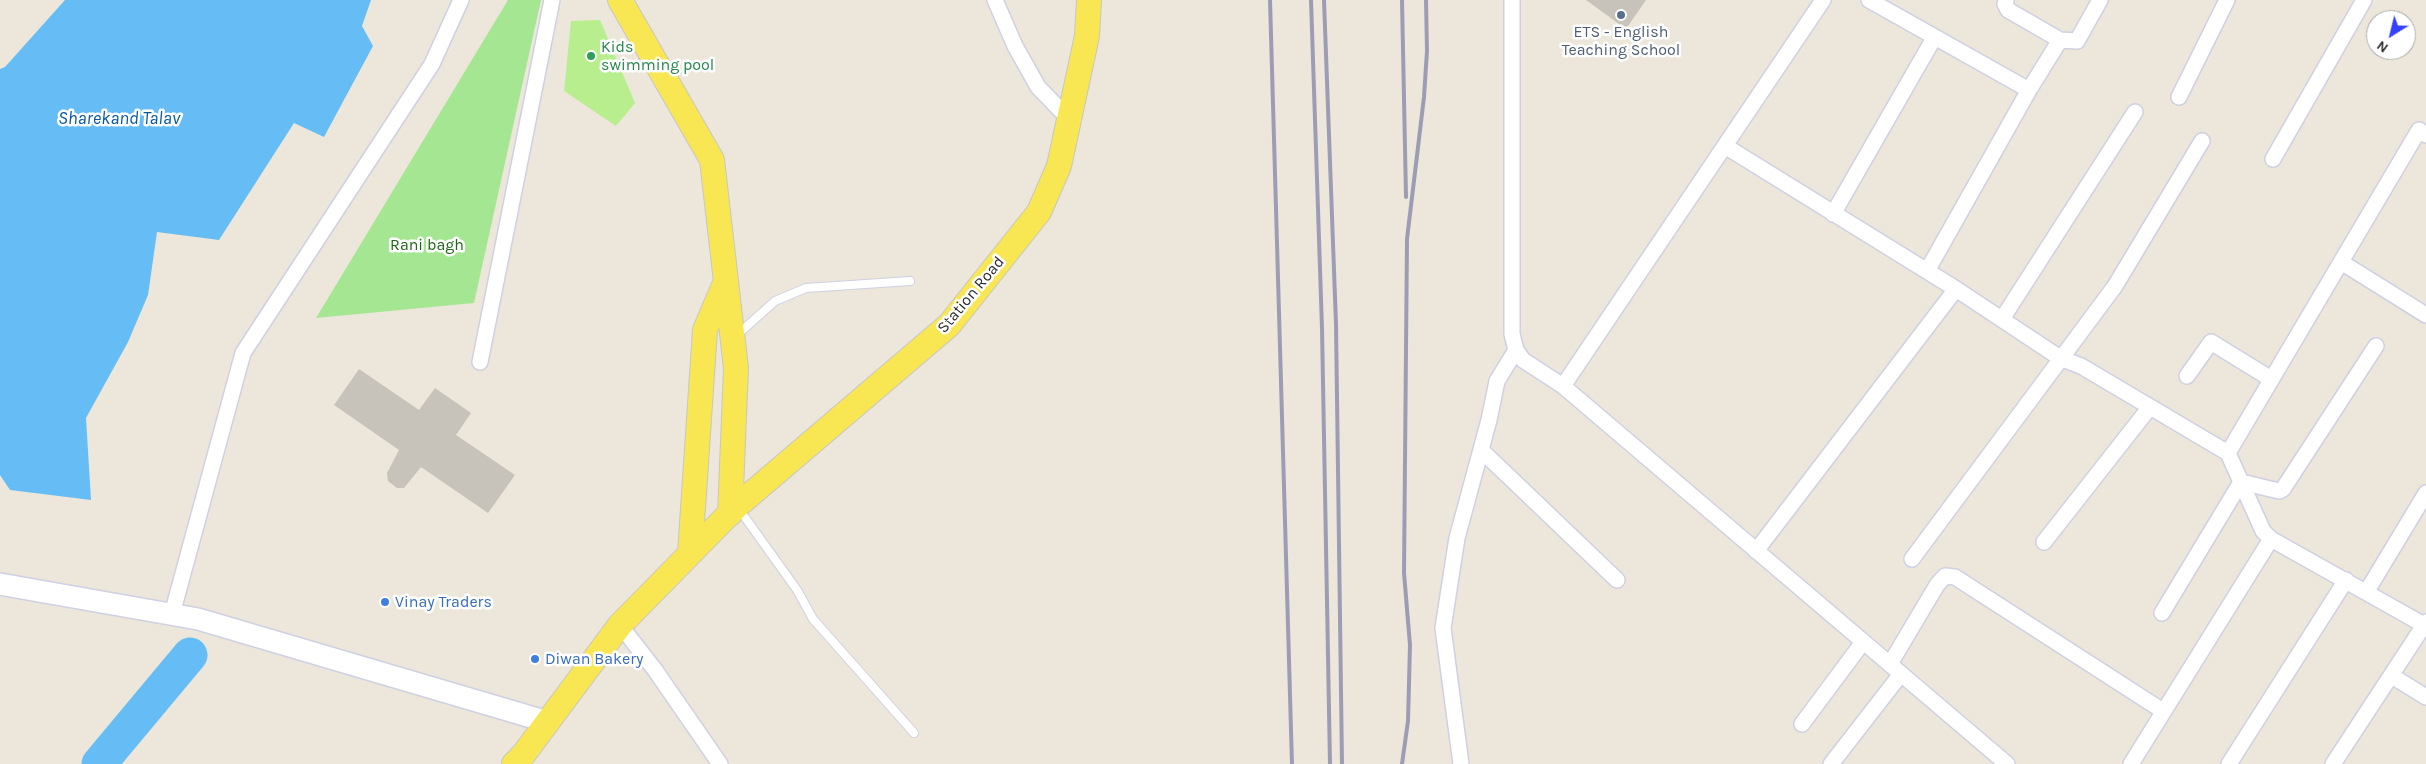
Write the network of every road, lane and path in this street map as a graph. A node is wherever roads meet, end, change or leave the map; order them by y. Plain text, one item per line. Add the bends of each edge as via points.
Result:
1 (461, 0) edge
2 (552, 0) edge
3 (620, 0) edge
4 (996, 0) edge
5 (1089, 0) edge
6 (1512, 0) edge
7 (1823, 0) edge
8 (1870, 0) edge
9 (2006, 0) edge
10 (2100, 0) edge
11 (2227, 0) edge
12 (2364, 0) edge
13 (1934, 38) junction
14 (2060, 40) junction
15 (2029, 90) junction
16 (2179, 97) dead end
17 (2135, 112) dead end
18 (1069, 119) junction
19 (2424, 128) edge
20 (2202, 141) dead end
21 (1725, 146) junction
22 (2273, 159) dead end
23 (1833, 214) junction
24 (2341, 262) junction
25 (1927, 272) junction
26 (910, 281) dead end
27 (726, 282) junction
28 (1956, 290) junction
29 (2426, 315) edge
30 (2002, 320) junction
31 (733, 339) junction
32 (2376, 346) dead end
33 (1516, 350) junction
34 (2060, 358) junction
35 (480, 362) dead end
36 (2187, 376) dead end
37 (2271, 379) junction
38 (1563, 386) junction
39 (2150, 407) junction
40 (1480, 450) junction
41 (2228, 452) junction
42 (2241, 482) junction
43 (2426, 493) edge
44 (733, 510) junction
45 (2271, 539) junction
46 (2044, 542) dead end
47 (1756, 551) junction
48 (690, 553) junction
49 (1912, 559) dead end
50 (1616, 580) dead end
51 (2346, 580) junction
52 (0, 584) edge
53 (2367, 591) junction
54 (2162, 613) dead end
55 (172, 614) junction
56 (2425, 623) edge
57 (620, 625) junction
58 (1863, 642) junction
59 (1896, 669) junction
60 (2392, 676) junction
61 (2426, 697) edge
62 (2163, 711) junction
63 (548, 722) junction
64 (1802, 724) dead end
65 (914, 733) dead end
66 (520, 761) edge
67 (1998, 761) edge
68 (720, 764) edge
69 (1461, 764) edge
70 (1831, 764) edge
71 (2131, 764) edge
72 (2229, 764) edge
73 (2333, 764) edge

1 - 55 street via 432,64 243,353
2 - 35 street
3 - 27 main road via 712,160
4 - 18 street via 1015,46 1038,87
5 - 18 main road, Station Road via 1087,36
6 - 33 street via 1512,334
7 - 21 street
8 - 13 street
9 - 14 street via 2008,10
10 - 14 street via 2077,41
11 - 16 street
12 - 22 street
13 - 15 street
13 - 23 street
14 - 15 street
15 - 25 street
17 - 30 street
18 - 44 main road, Station Road via 1059,166 1039,212 949,325
19 - 24 street
20 - 34 street via 2119,280
21 - 23 street
21 - 38 street
23 - 25 street
24 - 29 street
24 - 37 street
25 - 28 street
26 - 31 lane via 806,288 775,301
27 - 31 main road
27 - 48 main road via 706,330
28 - 30 street
28 - 47 street
30 - 34 street
31 - 44 main road via 736,368
32 - 42 street via 2283,488 2279,491
33 - 38 street via 1523,360
33 - 40 street via 1497,381
34 - 39 street via 2081,366
34 - 49 street
36 - 37 street via 2211,342
37 - 41 street
38 - 47 street
39 - 41 street
39 - 46 street
40 - 50 street
40 - 69 street via 1457,538 1443,628
41 - 42 street
42 - 45 street via 2263,531
42 - 54 street
43 - 53 street
44 - 48 main road, Station Road
44 - 65 lane via 796,590 813,619
45 - 51 street
45 - 62 street
47 - 58 street
48 - 57 main road, Station Road
51 - 53 street
51 - 72 street
52 - 55 main road
53 - 56 street
55 - 63 main road
56 - 60 street
57 - 63 main road, Station Road
57 - 68 street
58 - 59 street
58 - 64 street
59 - 62 street via 1937,585 1945,576 1955,577
59 - 67 street
59 - 70 street
60 - 61 street
60 - 73 street
62 - 71 street
63 - 66 main road, Station Road

